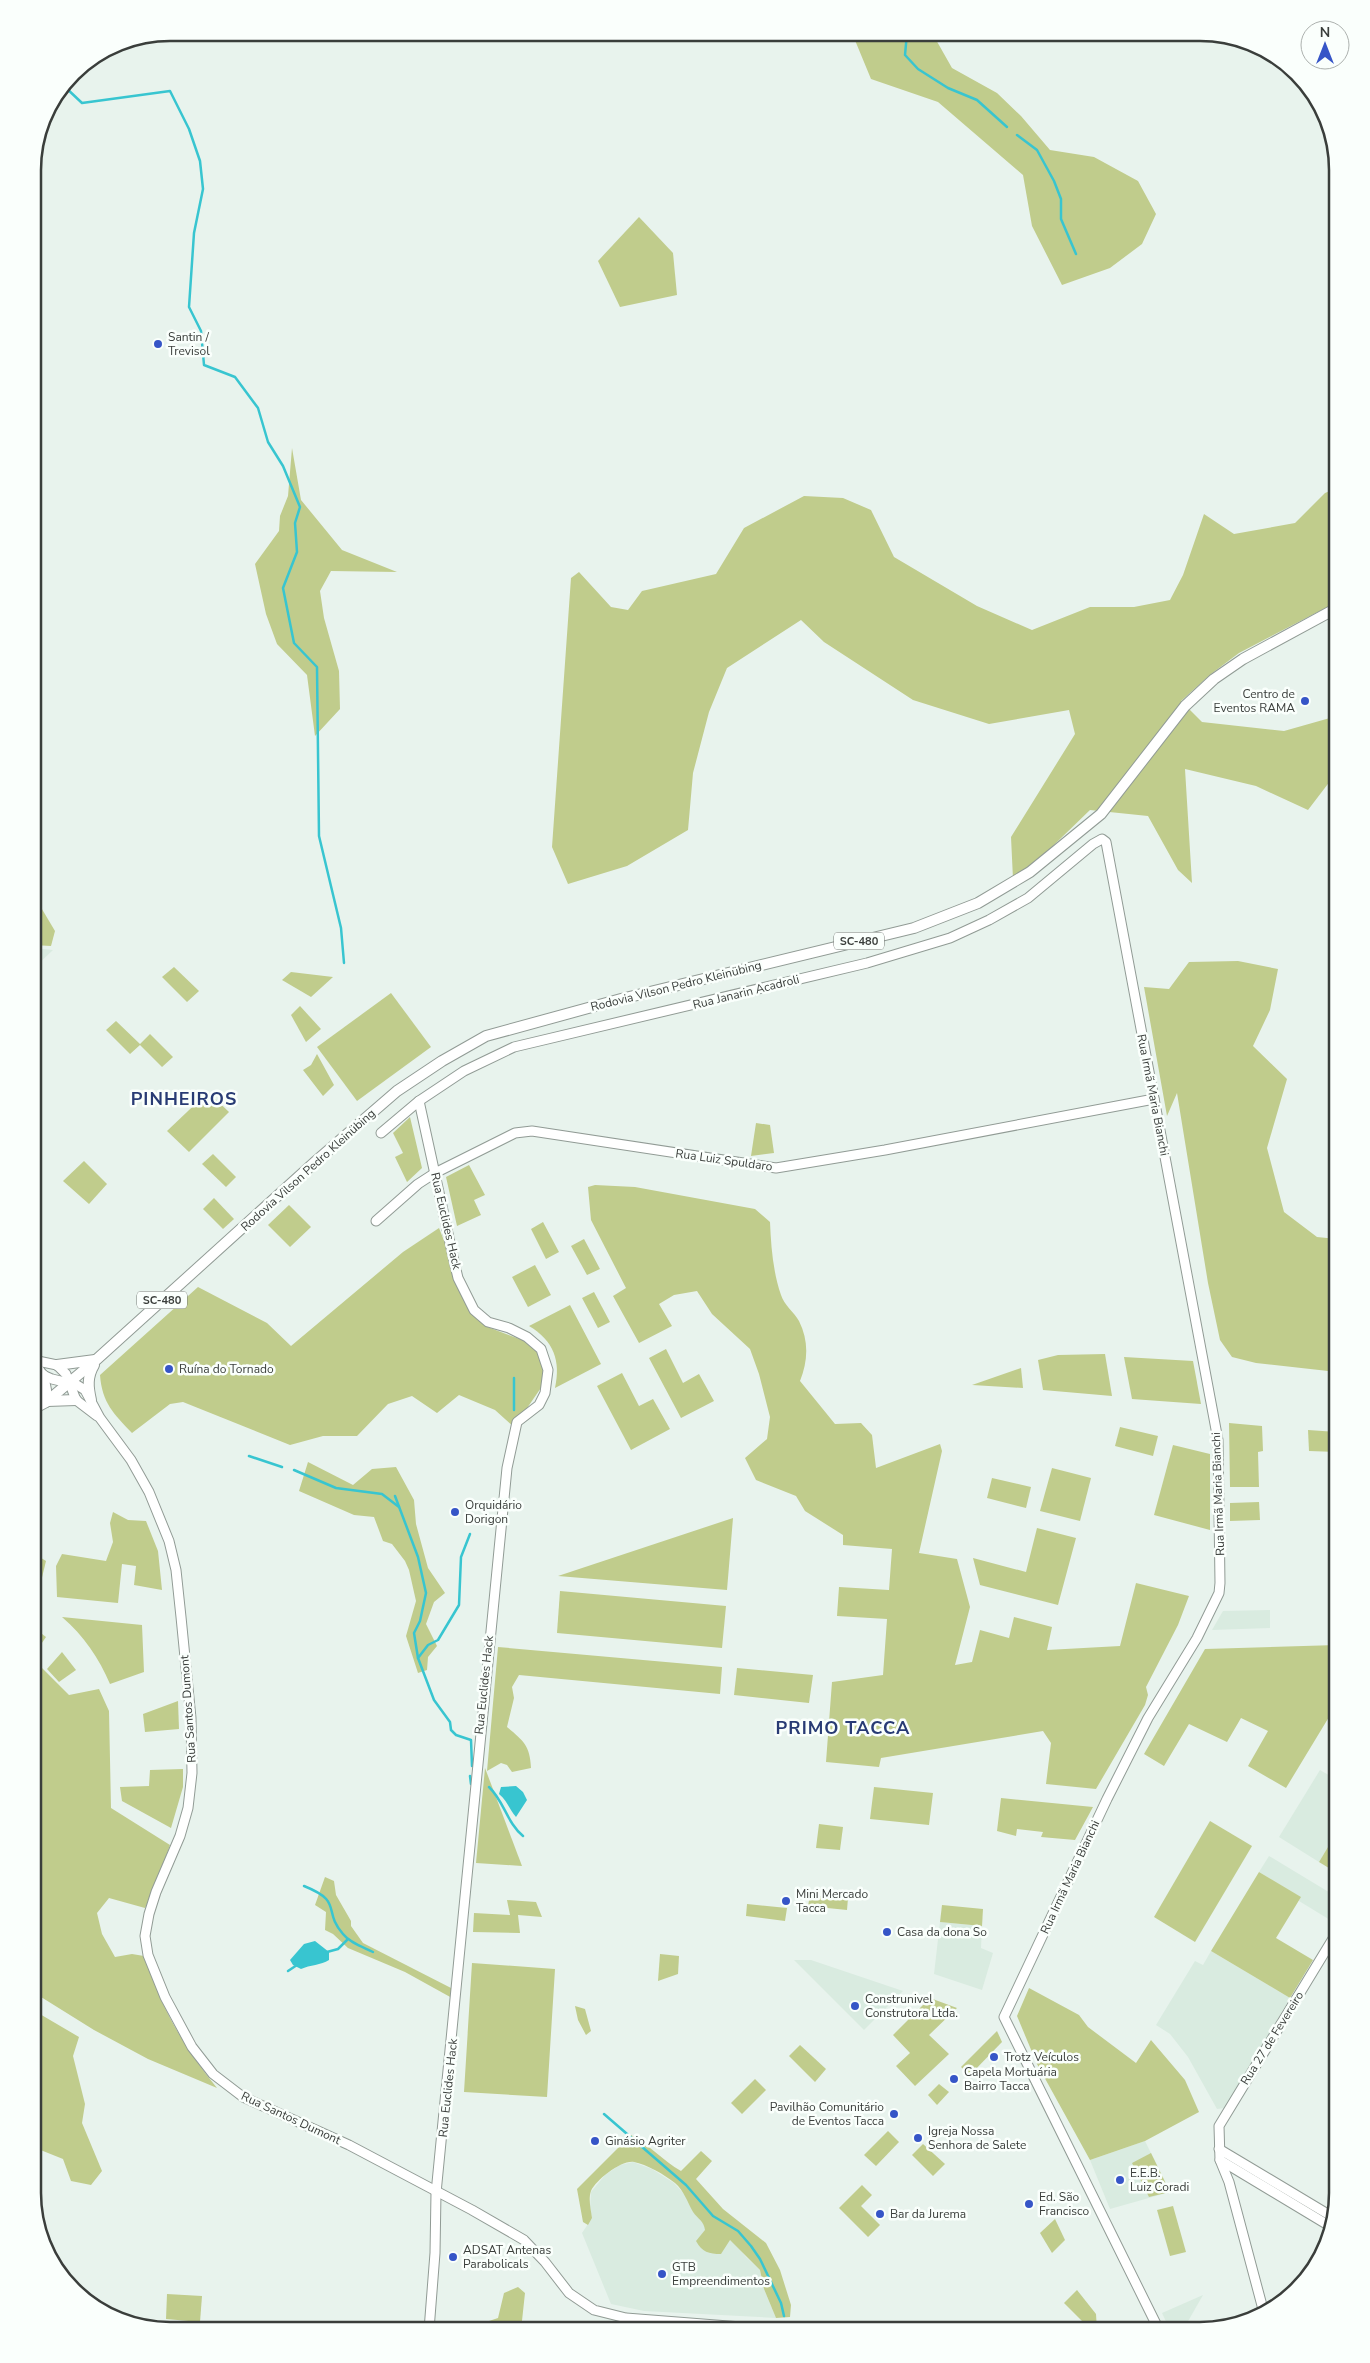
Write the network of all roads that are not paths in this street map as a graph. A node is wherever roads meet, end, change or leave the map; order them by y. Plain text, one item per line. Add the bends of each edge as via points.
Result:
1 (1329, 613) edge
2 (1104, 840) joint
3 (1154, 1099) junction
4 (419, 1101) junction
5 (382, 1132) dead end
6 (435, 1173) junction
7 (376, 1221) dead end
8 (96, 1360) junction
9 (41, 1362) edge
10 (57, 1365) junction
11 (43, 1375) joint
12 (69, 1383) junction
13 (76, 1400) junction
14 (91, 1400) junction
15 (46, 1402) junction
16 (41, 1404) edge
17 (100, 1418) junction
18 (1329, 1947) edge
19 (1219, 2149) junction
20 (1220, 2160) junction
21 (1263, 2180) junction
22 (436, 2193) junction
23 (1327, 2214) edge
24 (1325, 2223) edge
25 (1262, 2305) edge
26 (430, 2321) edge
27 (671, 2321) edge
28 (1155, 2322) edge

1 - 8 main road, Rodovia Vilson Pedro Kleinübing / SC-480 via 1252,654 1214,679 1186,706 1101,814 1030,872 978,903 914,928 621,999 486,1036 442,1061 397,1091
2 - 3 street, Rua Irmã Maria Bianchi
2 - 4 street, Rua Janarin Acadroli via 1094,844 1028,898 950,938 867,963 514,1047 464,1071
3 - 6 street, Rua Luiz Spuldaro via 776,1168 532,1131 515,1133
3 - 28 street, Rua Irmã Maria Bianchi via 1218,1440 1219,1593 1197,1638 1144,1726 1066,1882 1004,2017
4 - 5 street, Rua Janarin Acadroli
4 - 6 street, Rua Euclides Hack
6 - 7 street, Rua Luiz Spuldaro
6 - 22 street, Rua Euclides Hack via 458,1278 474,1310 488,1322 528,1337 541,1349 548,1370 545,1393 539,1405 517,1422 507,1468
8 - 10 main road
8 - 12 main road, Rodovia Vilson Pedro Kleinübing / SC-480
8 - 14 main road via 89,1374
9 - 10 street
10 - 12 street
11 - 12 street
11 - 15 main road
12 - 13 street
12 - 14 street, Rua Santos Dumont via 85,1390
12 - 15 main road, Rodovia Vilson Pedro Kleinübing / SC-480
13 - 15 main road
13 - 17 street, Rua Santos Dumont
14 - 17 street, Rua Santos Dumont
15 - 16 main road, Rodovia Vilson Pedro Kleinübing / SC-480
17 - 22 street, Rua Santos Dumont via 131,1460 161,1517 176,1570 185,1651 192,1782 180,1836 149,1914 146,1936 155,1974 192,2047 213,2074 243,2098 349,2144
18 - 19 street, Rua 27 de Fevereiro via 1224,2116 1219,2126
19 - 20 street, Rua 27 de Fevereiro
19 - 21 street
20 - 21 street
20 - 25 street, Rua 27 de Fevereiro via 1229,2182
21 - 23 street
21 - 24 street
22 - 26 street, Rua Euclides Hack
22 - 27 street, Rua Santos Dumont via 524,2240 569,2293 594,2310 626,2318

